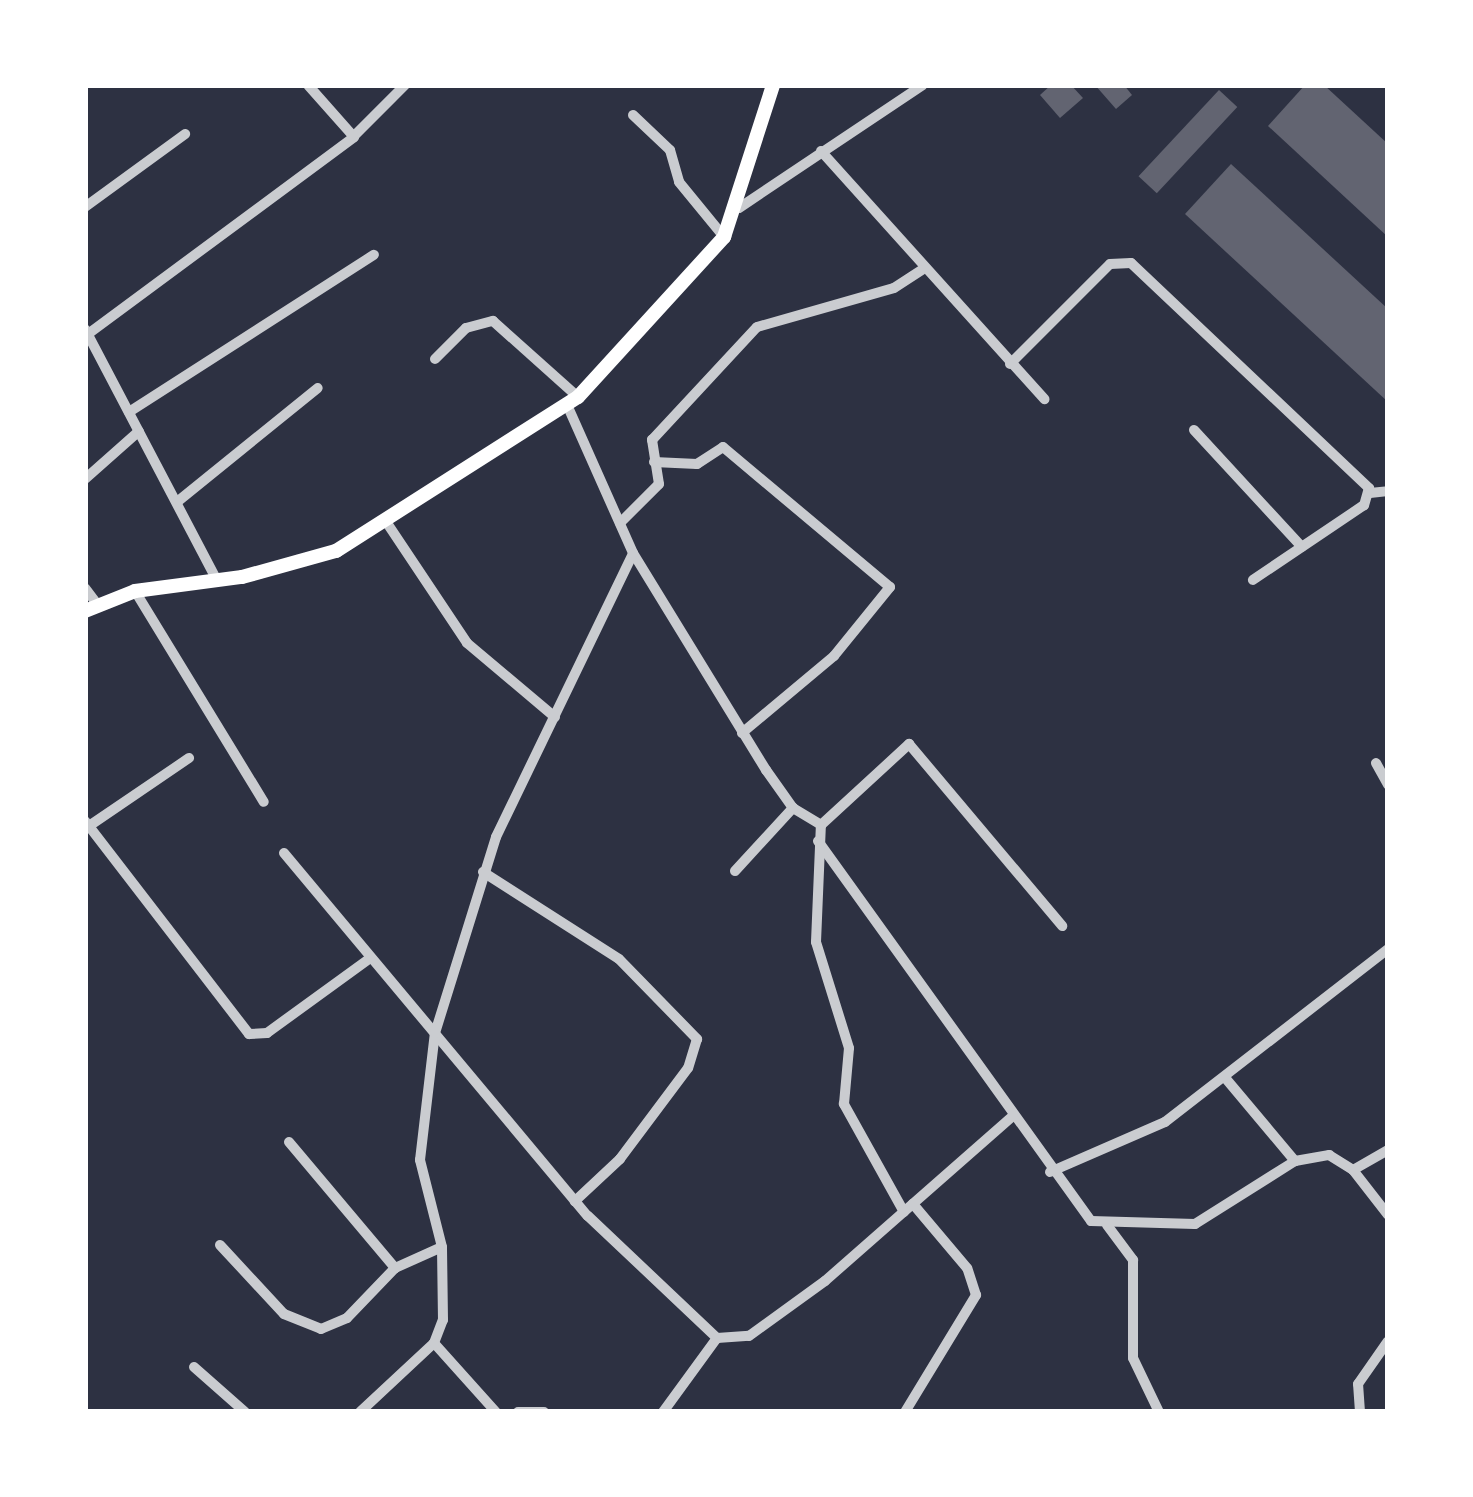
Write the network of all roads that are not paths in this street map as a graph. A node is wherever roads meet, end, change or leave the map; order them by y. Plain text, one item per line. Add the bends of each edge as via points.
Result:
1 (308, 85) edge
2 (406, 85) edge
3 (773, 85) edge
4 (924, 85) edge
5 (632, 115) dead end
6 (185, 134) dead end
7 (355, 135) junction
8 (821, 151) junction
9 (85, 207) edge
10 (740, 208) junction
11 (724, 237) junction
12 (374, 255) dead end
13 (922, 270) junction
14 (86, 332) edge
15 (98, 352) junction
16 (435, 360) dead end
17 (85, 362) edge
18 (1010, 364) junction
19 (318, 388) dead end
20 (1044, 400) dead end
21 (573, 401) junction
22 (129, 412) junction
23 (1194, 430) dead end
24 (139, 431) junction
25 (654, 462) junction
26 (85, 479) edge
27 (1388, 491) edge
28 (1370, 493) junction
29 (177, 502) junction
30 (620, 523) junction
31 (387, 524) junction
32 (1302, 547) junction
33 (633, 553) junction
34 (218, 580) junction
35 (1253, 580) dead end
36 (85, 588) edge
37 (135, 591) junction
38 (91, 608) edge
39 (555, 717) junction
40 (742, 733) junction
41 (189, 758) dead end
42 (1376, 763) dead end
43 (1388, 785) edge
44 (264, 802) dead end
45 (793, 808) junction
46 (87, 823) edge
47 (822, 825) junction
48 (818, 841) junction
49 (284, 853) dead end
50 (482, 872) junction
51 (735, 872) dead end
52 (1062, 926) dead end
53 (1388, 949) edge
54 (369, 959) junction
55 (435, 1033) junction
56 (1227, 1080) junction
57 (1013, 1116) junction
58 (290, 1142) dead end
59 (1388, 1150) edge
60 (1294, 1161) junction
61 (1354, 1170) junction
62 (1050, 1172) junction
63 (575, 1201) junction
64 (908, 1208) junction
65 (1388, 1215) edge
66 (1108, 1225) junction
67 (220, 1246) dead end
68 (442, 1247) junction
69 (395, 1268) junction
70 (718, 1338) junction
71 (1388, 1341) edge
72 (434, 1343) junction
73 (194, 1367) dead end
74 (244, 1412) edge
75 (360, 1412) edge
76 (496, 1412) edge
77 (518, 1412) edge
78 (544, 1412) edge
79 (663, 1412) edge
80 (905, 1412) edge
81 (1158, 1412) edge
82 (1360, 1412) edge

1 - 7 street
2 - 7 street
3 - 10 main road
4 - 8 street
5 - 11 street via 670,150 679,182
6 - 9 street
7 - 14 street
8 - 10 street
8 - 13 street
10 - 11 main road
11 - 21 main road
12 - 22 street
13 - 18 street
13 - 25 street via 894,288 766,320 652,440
14 - 15 street
15 - 17 street
15 - 22 street
16 - 21 street via 466,328 493,320
18 - 20 street
18 - 28 street via 1125,259
19 - 29 street
21 - 30 street
21 - 31 main road via 482,452
22 - 24 street
23 - 32 street
24 - 26 street
24 - 29 street
25 - 30 street via 658,487
25 - 40 street via 682,456 696,464 724,447 890,587 834,656
27 - 28 street
28 - 32 street
29 - 34 street
30 - 33 street
31 - 34 main road via 308,562
31 - 39 street via 468,643
32 - 35 street
33 - 39 street
33 - 40 street
34 - 37 main road
36 - 38 street
37 - 38 main road
37 - 44 street
39 - 50 street
40 - 45 street
41 - 46 street
42 - 43 street
45 - 47 street
45 - 51 street
46 - 54 street via 249,1034 267,1033
47 - 48 street
47 - 52 street via 910,744
48 - 57 street
48 - 64 street via 816,942 849,1048 844,1104
49 - 54 street
50 - 55 street
50 - 63 street via 619,959 696,1039 688,1068
53 - 56 street
54 - 55 street
55 - 63 street
55 - 68 street via 420,1160
56 - 60 street
56 - 62 street via 1165,1122
57 - 62 street
57 - 64 street
58 - 69 street
59 - 61 street
60 - 61 street via 1329,1155
60 - 66 street via 1195,1224
61 - 65 street
62 - 66 street via 1073,1206
63 - 70 street
64 - 70 street via 749,1336
64 - 80 street via 966,1268 976,1295
66 - 81 street via 1133,1260 1133,1358
67 - 69 street via 284,1314 321,1329 348,1318
68 - 69 street
68 - 72 street via 446,1299
70 - 79 street
71 - 82 street via 1358,1384
72 - 75 street
72 - 76 street
73 - 74 street
77 - 78 street

